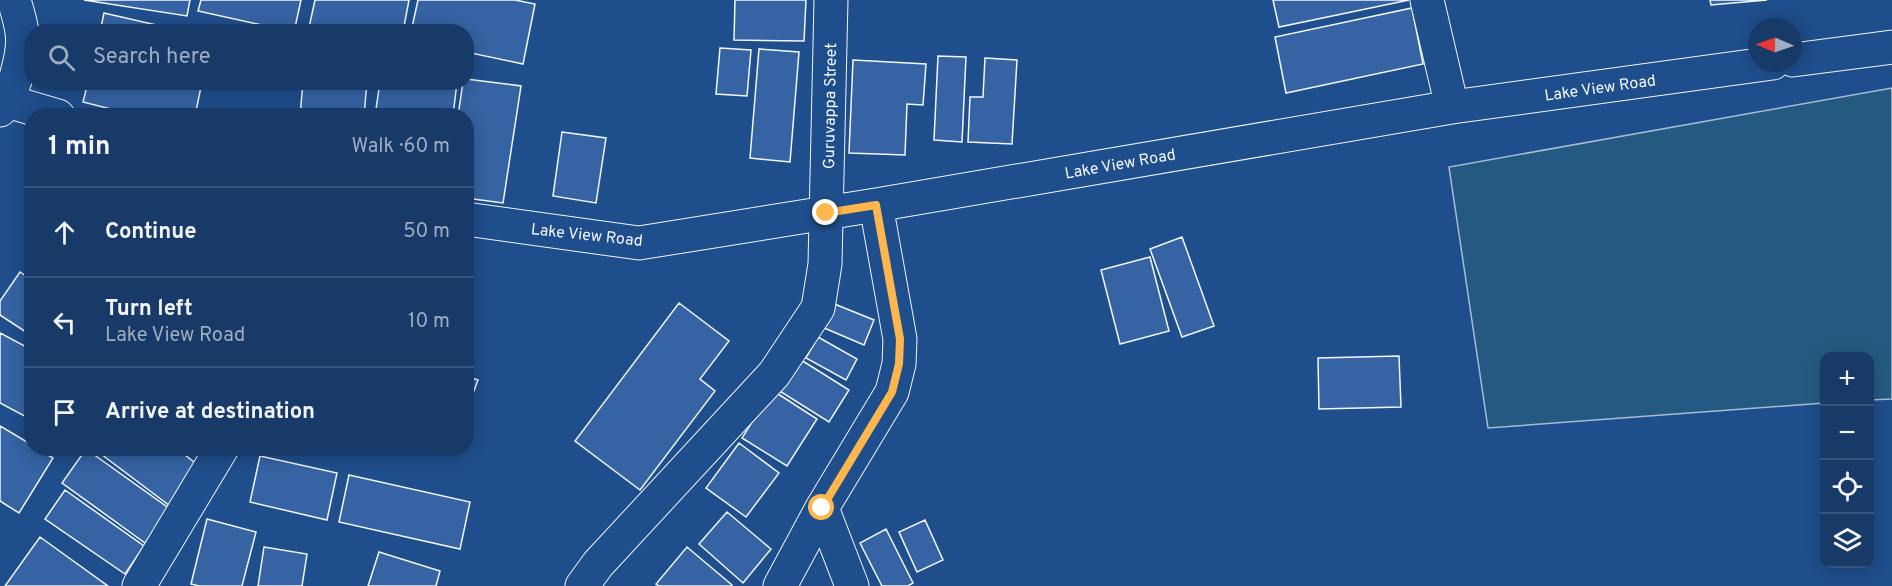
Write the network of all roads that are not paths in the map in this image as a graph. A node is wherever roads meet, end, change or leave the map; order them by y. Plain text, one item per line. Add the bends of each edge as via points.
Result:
1 (14, 0) edge
2 (831, 0) edge
3 (1427, 0) edge
4 (1892, 47) edge
5 (1802, 59) edge
6 (1748, 66) edge
7 (4, 105) edge
8 (1452, 107) junction
9 (24, 109) edge
10 (876, 205) junction
11 (826, 213) junction
12 (474, 220) edge
13 (217, 456) edge
14 (822, 508) junction
15 (139, 586) edge
16 (582, 586) edge
17 (780, 586) edge
18 (852, 586) edge

1 - 7 street via 23,34 19,66
2 - 11 street, Guruvappa Street
3 - 8 street
4 - 5 street
6 - 8 street, Lake View Road
7 - 9 street
8 - 10 street, Lake View Road
10 - 11 street, Lake View Road
10 - 14 street via 900,339 899,364 892,392
11 - 12 street, Lake View Road via 639,243
11 - 16 street, Guruvappa Street via 825,264 818,308 774,375
13 - 15 street
14 - 17 street
14 - 18 street

